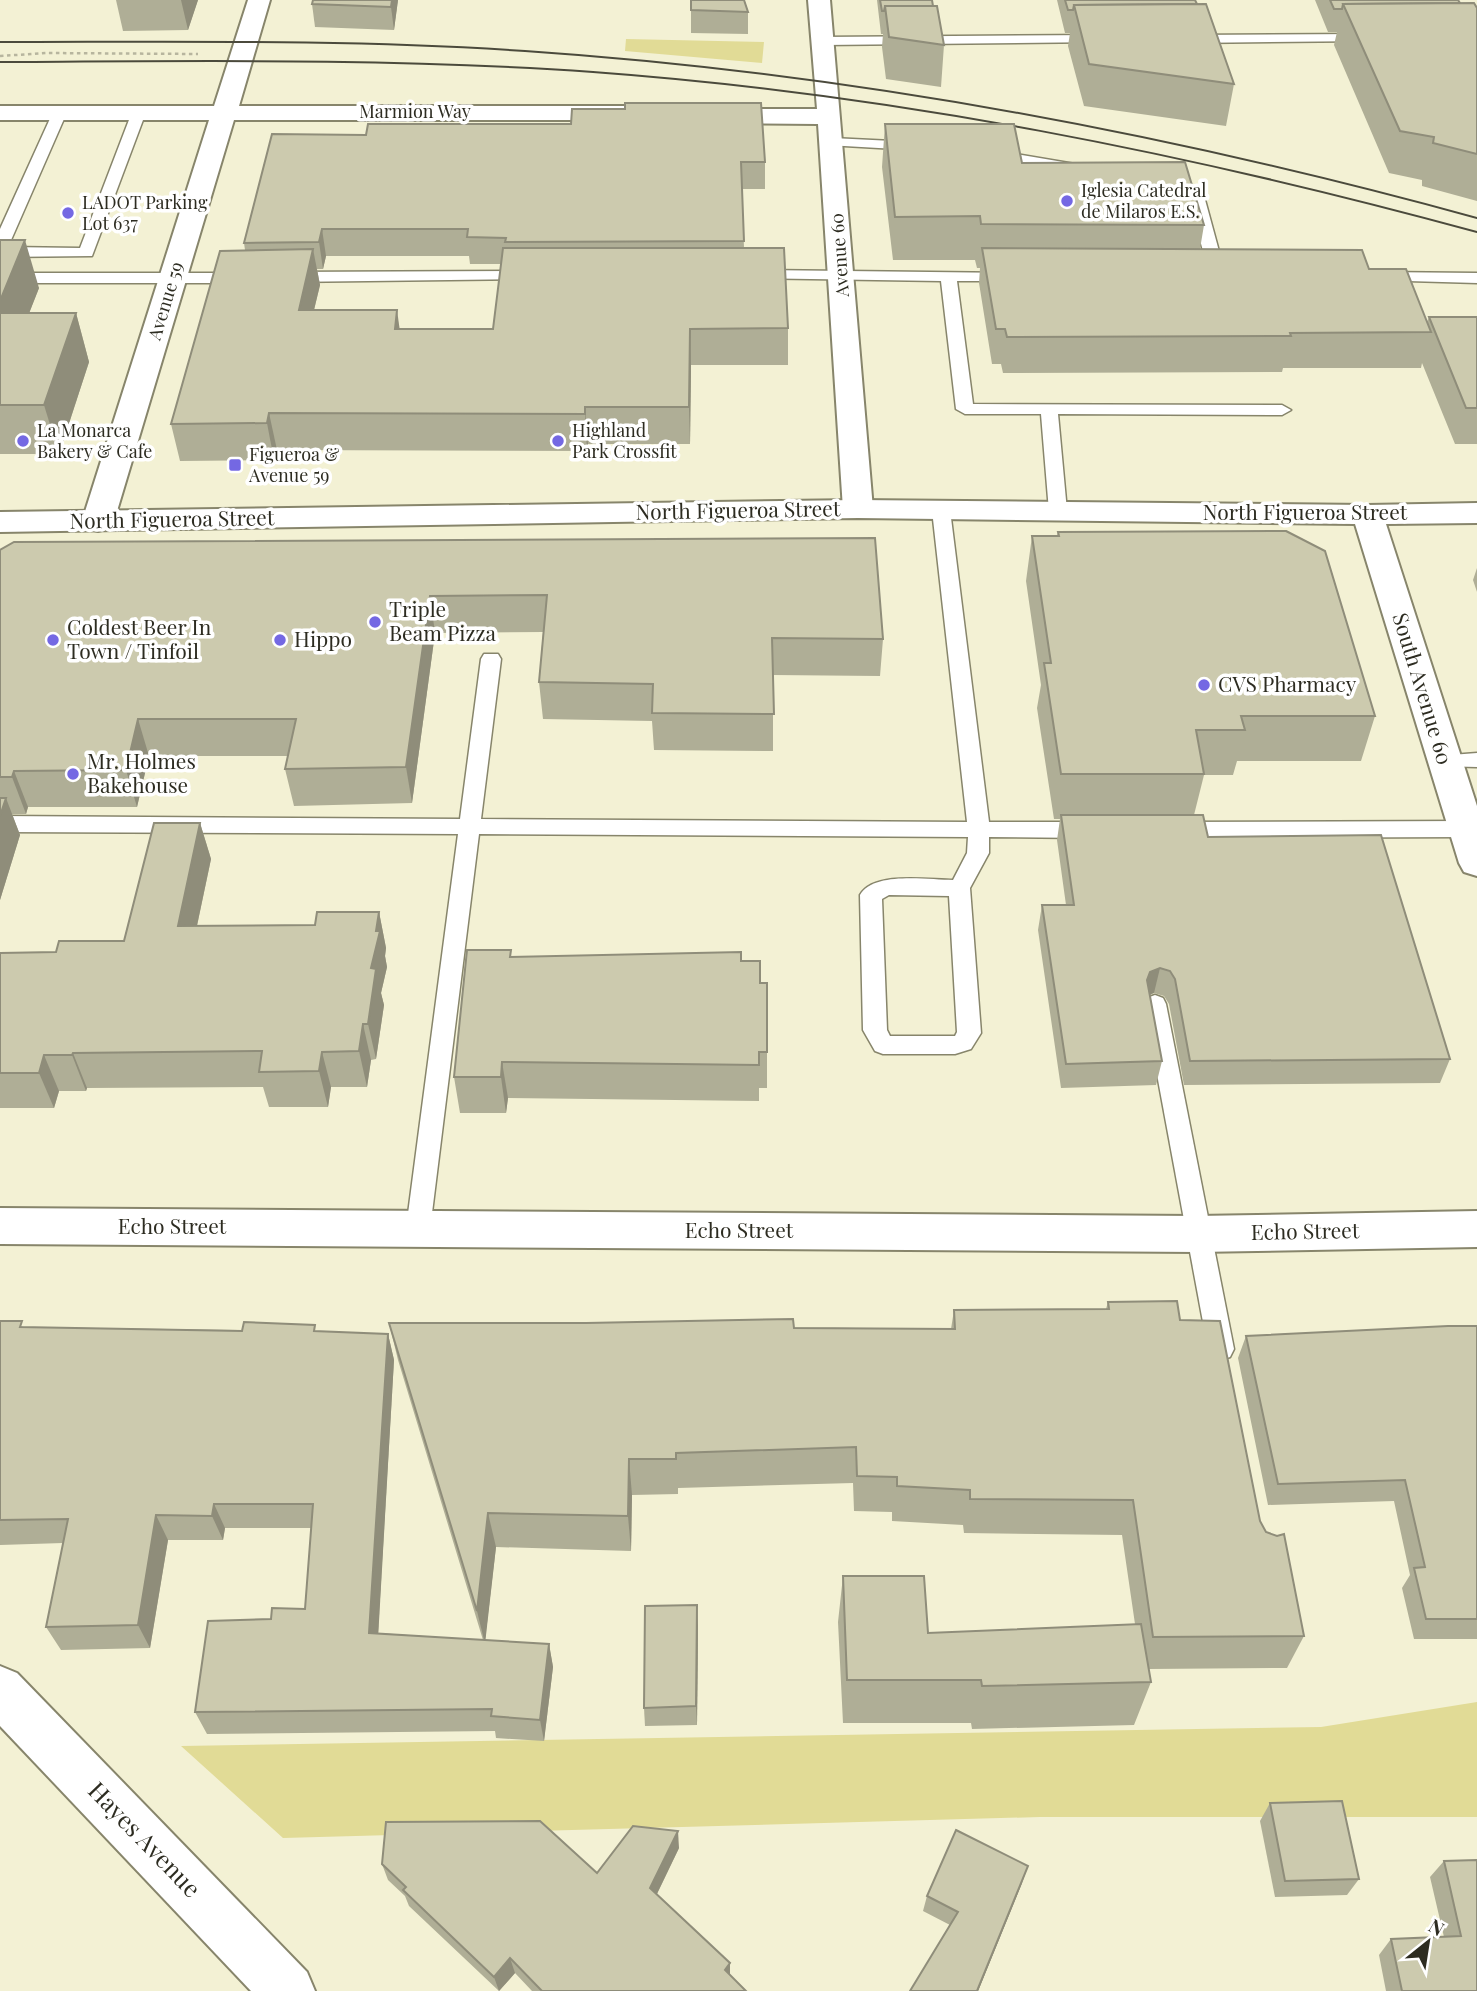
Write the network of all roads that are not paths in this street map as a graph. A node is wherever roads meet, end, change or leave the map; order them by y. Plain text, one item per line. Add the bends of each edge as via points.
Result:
1 (259, 0) edge
2 (818, 0) edge
3 (1383, 38) edge
4 (1110, 39) edge
5 (1178, 39) edge
6 (823, 41) junction
7 (60, 112) junction
8 (139, 112) junction
9 (222, 112) junction
10 (0, 113) edge
11 (651, 114) edge
12 (692, 116) edge
13 (831, 129) junction
14 (935, 148) edge
15 (975, 152) edge
16 (1092, 173) edge
17 (1157, 187) edge
18 (0, 249) edge
19 (744, 275) edge
20 (841, 275) junction
21 (948, 275) junction
22 (549, 276) edge
23 (1029, 276) edge
24 (1218, 277) edge
25 (1368, 277) edge
26 (0, 278) edge
27 (173, 278) junction
28 (1477, 278) edge
29 (1049, 410) junction
30 (1282, 410) dead end
31 (858, 509) junction
32 (942, 510) junction
33 (1058, 512) junction
34 (1477, 513) edge
35 (1368, 514) junction
36 (99, 521) junction
37 (0, 522) edge
38 (491, 659) dead end
39 (1461, 760) edge
40 (0, 824) edge
41 (470, 827) junction
42 (1466, 829) junction
43 (979, 830) junction
44 (1104, 830) edge
45 (1160, 830) edge
46 (1477, 863) edge
47 (959, 888) junction
48 (1155, 1004) edge
49 (0, 1226) edge
50 (418, 1229) junction
51 (1477, 1229) edge
52 (1197, 1234) junction
53 (1224, 1368) edge
54 (0, 1690) edge
55 (288, 1991) edge

1 - 9 street, Avenue 59
2 - 6 street, Avenue 60
3 - 5 lane
4 - 6 lane
6 - 13 street, Avenue 60
7 - 8 street, Marmion Way
7 - 10 street, Marmion Way
7 - 18 lane
8 - 9 street, Marmion Way
8 - 18 lane via 86,253
9 - 11 street, Marmion Way
9 - 27 street, Avenue 59
12 - 13 street
13 - 14 lane
13 - 20 street, Avenue 60
15 - 16 lane
17 - 24 lane via 1196,196
19 - 20 lane
20 - 21 lane
20 - 31 street, Avenue 60
21 - 23 lane
21 - 29 lane via 965,409
22 - 27 lane
25 - 28 lane
26 - 27 lane
27 - 36 street, Avenue 59
29 - 30 lane
29 - 33 lane
31 - 32 street, North Figueroa Street
31 - 36 street, North Figueroa Street
32 - 33 street, North Figueroa Street
32 - 43 lane
33 - 35 street, North Figueroa Street
34 - 35 street, North Figueroa Street
35 - 39 street, South Avenue 60
36 - 37 street, North Figueroa Street
38 - 41 lane
39 - 42 street, South Avenue 60
40 - 41 lane
41 - 43 lane
41 - 50 lane
42 - 45 lane
42 - 46 street, South Avenue 60
43 - 44 lane
43 - 47 lane via 978,853
47 - 47 lane via 969,1033 963,1043 955,1045 883,1045 874,1030 871,895 885,887
48 - 52 lane
49 - 50 street, Echo Street
50 - 52 street, Echo Street
51 - 52 street, Echo Street
52 - 53 lane
54 - 55 street, Hayes Avenue

